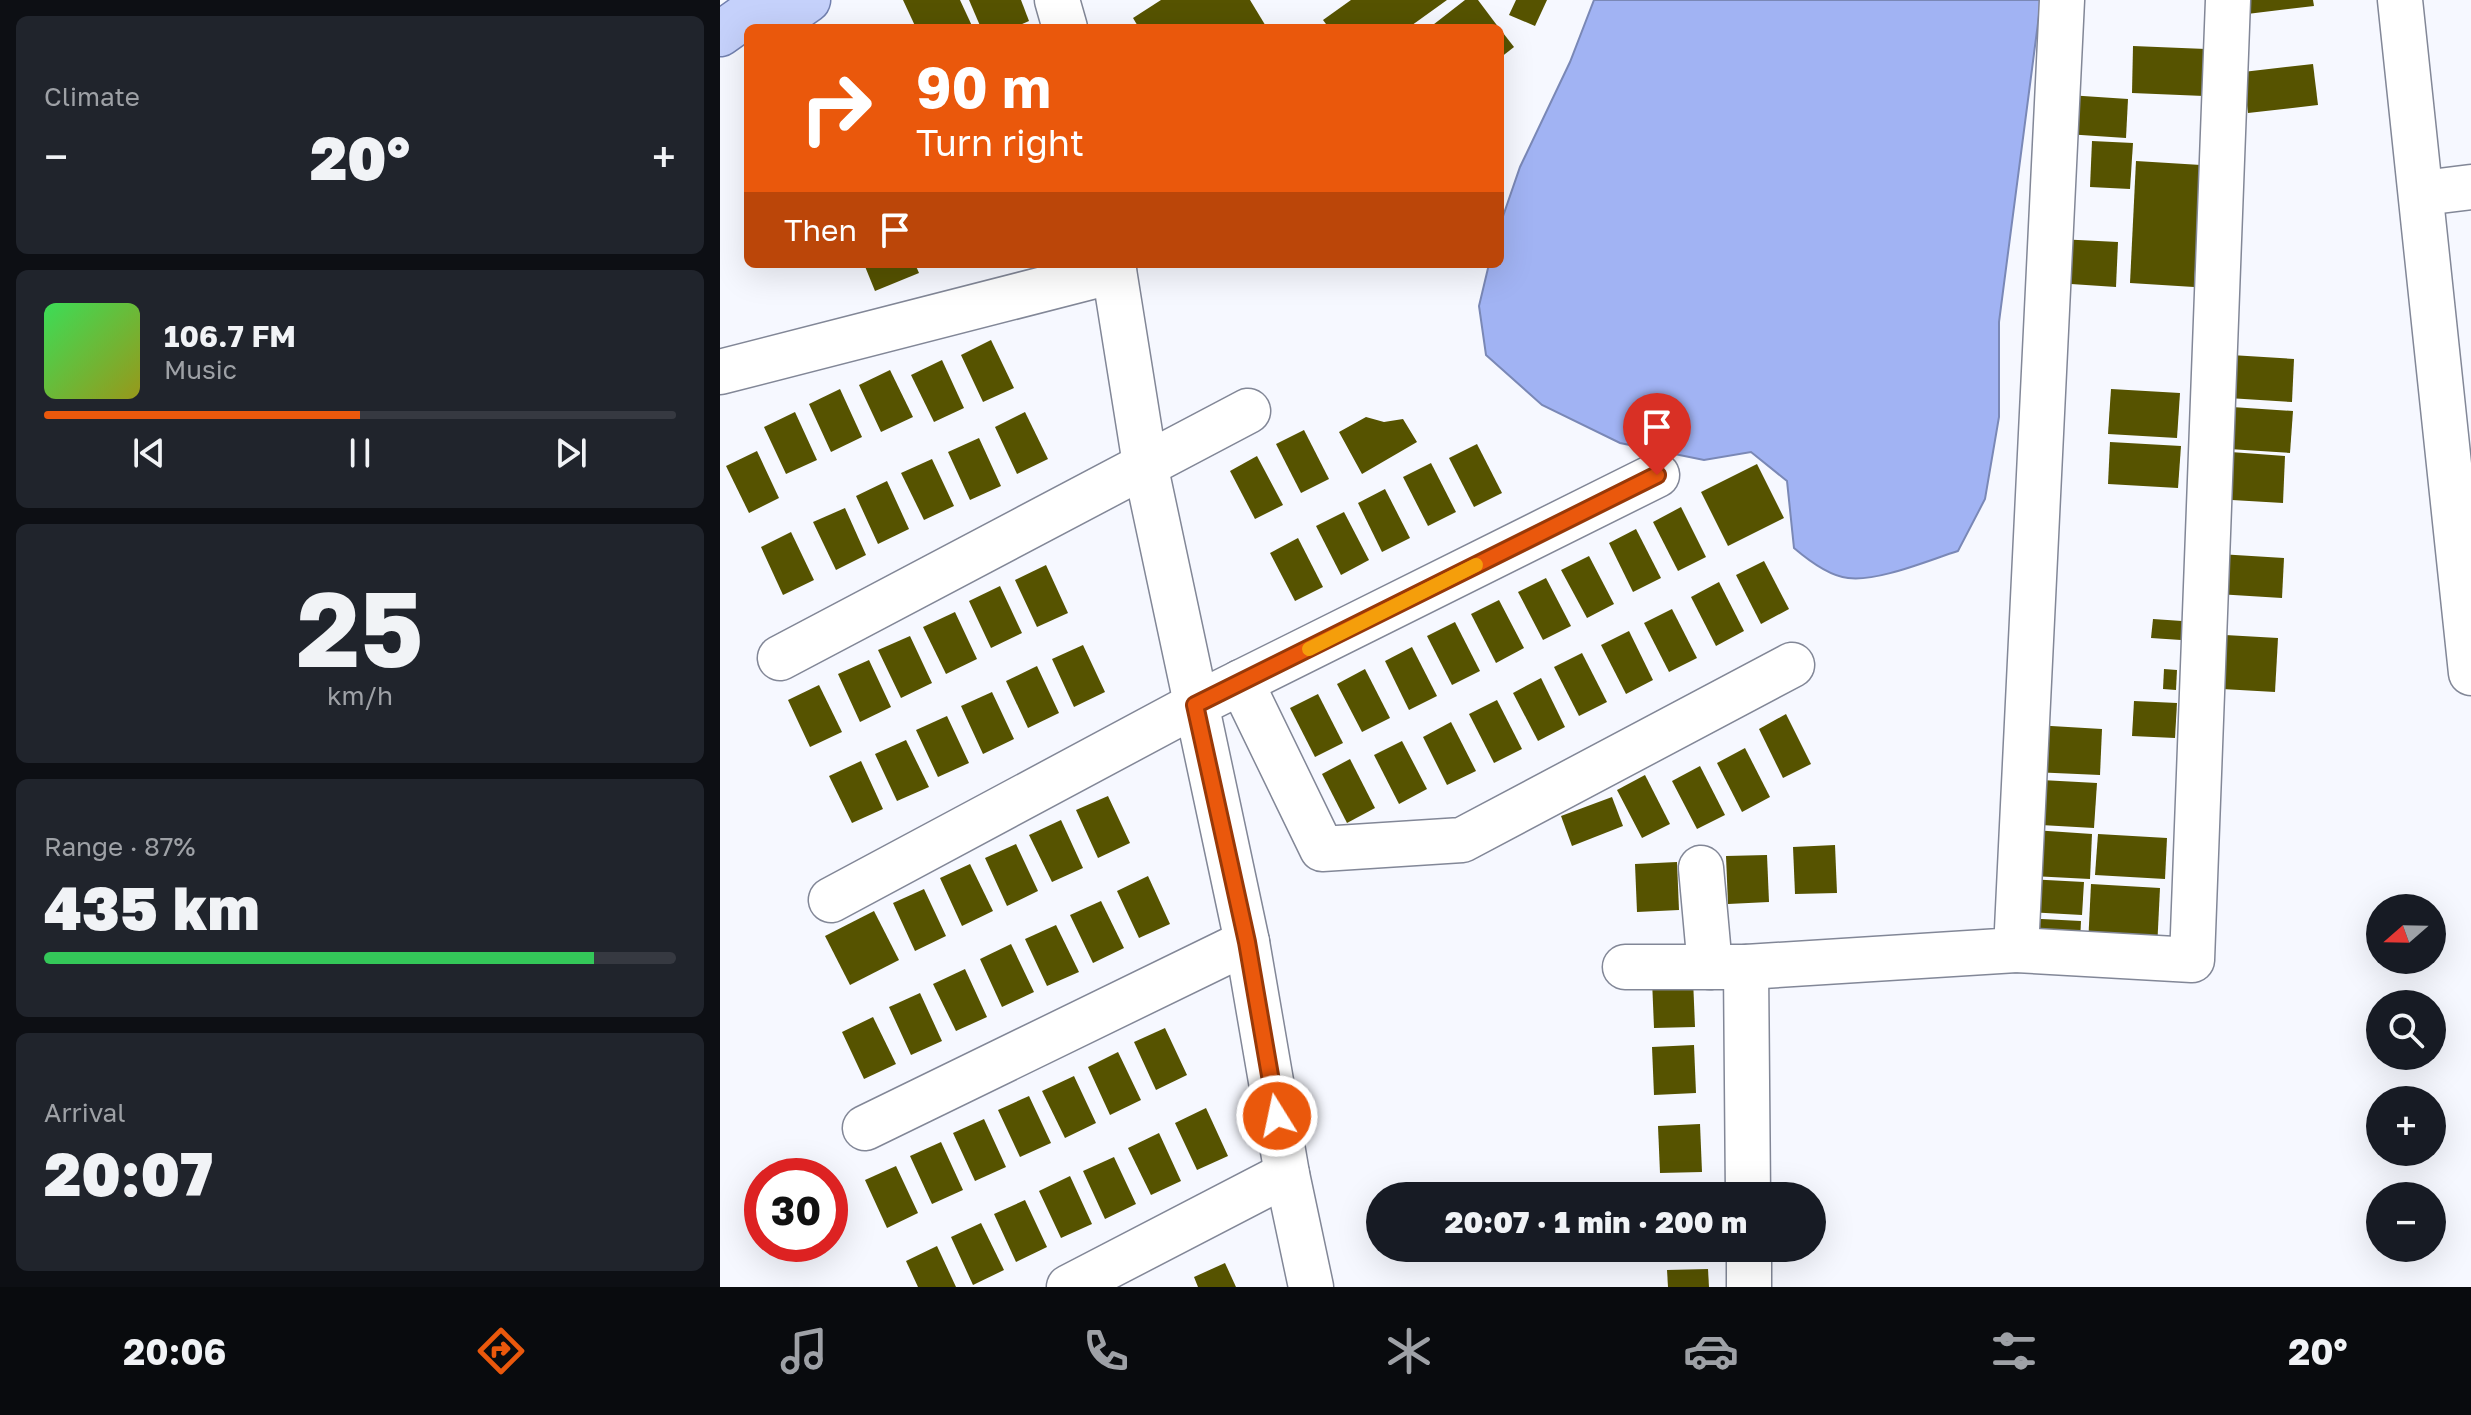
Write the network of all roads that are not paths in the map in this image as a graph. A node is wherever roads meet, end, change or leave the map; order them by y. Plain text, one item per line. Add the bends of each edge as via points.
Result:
1 (768, 0) edge
2 (808, 0) edge
3 (1057, 0) edge
4 (2062, 0) edge
5 (2228, 0) edge
6 (2400, 0) edge
7 (774, 24) edge
8 (1064, 24) edge
9 (720, 34) edge
10 (744, 45) edge
11 (720, 61) edge
12 (2471, 187) edge
13 (2423, 193) junction
14 (1109, 268) edge
15 (1113, 268) edge
16 (720, 372) edge
17 (1248, 411) dead end
18 (1145, 464) junction
19 (1657, 475) dead end
20 (780, 658) dead end
21 (1792, 665) dead end
22 (2471, 673) edge
23 (1241, 682) junction
24 (1195, 705) junction
25 (1701, 868) dead end
26 (831, 900) dead end
27 (1247, 942) junction
28 (2016, 950) junction
29 (1625, 967) dead end
30 (1728, 967) junction
31 (865, 1128) dead end
32 (1287, 1174) junction
33 (1747, 1182) edge
34 (1749, 1262) edge
35 (1069, 1287) edge
36 (1311, 1287) edge
37 (1749, 1287) edge

1 - 9 main road
2 - 7 main road
3 - 8 street
4 - 28 street
5 - 28 street via 2192,960
6 - 13 street
10 - 11 main road
12 - 13 street
13 - 22 street
14 - 16 street
15 - 18 street
17 - 18 street
18 - 20 street
18 - 24 street
19 - 23 street
21 - 23 street via 1462,840 1322,849
23 - 24 street
24 - 26 street
24 - 27 street
25 - 30 street
27 - 31 street
27 - 32 street
28 - 30 street
29 - 30 street
30 - 33 street
32 - 35 street
32 - 36 street
34 - 37 street

